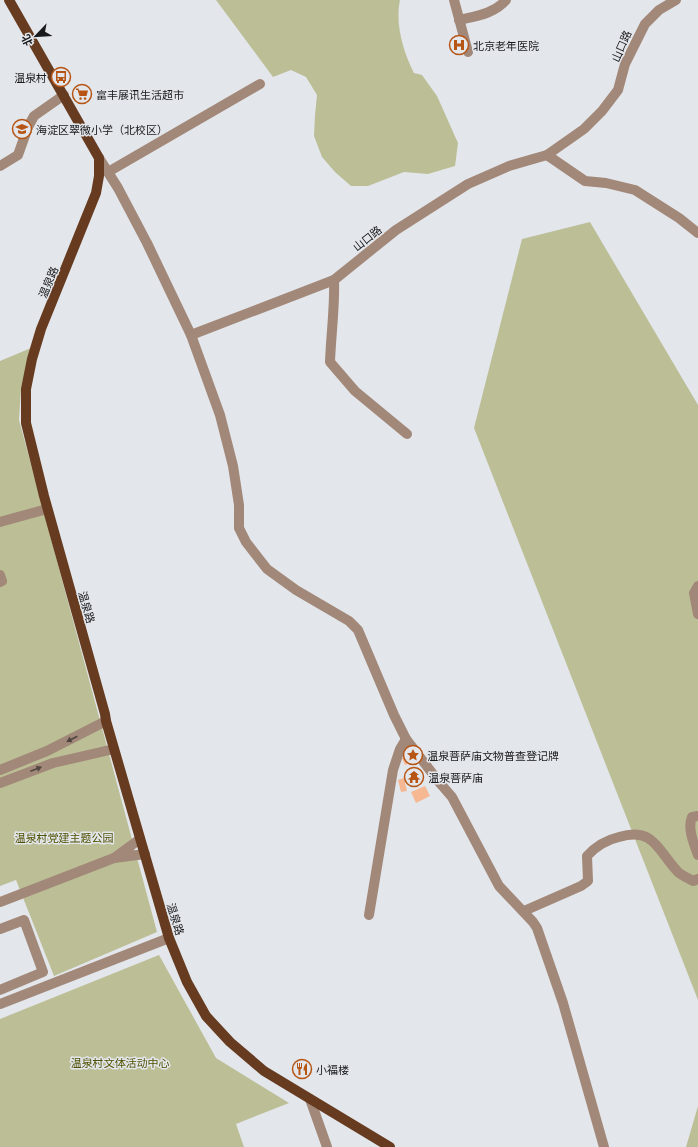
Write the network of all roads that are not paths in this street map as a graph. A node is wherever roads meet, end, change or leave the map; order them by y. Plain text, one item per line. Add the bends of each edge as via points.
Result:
1 (9, 0) edge
2 (454, 0) edge
3 (506, 0) edge
4 (676, 0) edge
5 (459, 20) junction
6 (468, 52) dead end
7 (260, 84) dead end
8 (64, 95) junction
9 (547, 155) junction
10 (99, 158) junction
11 (0, 166) edge
12 (108, 172) junction
13 (698, 233) edge
14 (334, 280) junction
15 (191, 335) junction
16 (407, 434) dead end
17 (47, 509) junction
18 (0, 522) edge
19 (0, 575) edge
20 (0, 582) edge
21 (698, 586) edge
22 (698, 614) edge
23 (106, 721) junction
24 (406, 738) junction
25 (114, 749) junction
26 (0, 770) edge
27 (0, 783) edge
28 (698, 816) edge
29 (140, 839) junction
30 (145, 854) junction
31 (698, 855) edge
32 (114, 858) junction
33 (698, 879) edge
34 (0, 902) edge
35 (524, 911) junction
36 (369, 915) dead end
37 (0, 929) edge
38 (169, 938) junction
39 (0, 990) edge
40 (0, 1004) edge
41 (310, 1099) junction
42 (327, 1147) edge
43 (390, 1147) edge
44 (604, 1147) edge

1 - 8 main road
2 - 5 street
3 - 5 street via 493,11
4 - 9 street, 山口路 via 659,10 645,24 625,64 618,90 602,111 584,129
5 - 6 street
7 - 12 street
8 - 10 main road
8 - 11 street via 34,116 18,155
9 - 13 street via 585,181 634,190
9 - 14 street, 山口路 via 509,166 468,184 396,230
10 - 12 street
10 - 17 main road, 温泉路 via 96,193 41,329 26,389 26,423
12 - 15 street via 147,243
14 - 15 street, 山口路
14 - 16 street via 330,362 355,391
15 - 24 street via 220,415 233,466 239,505 239,528 246,542 267,569 296,590 349,621 358,630
17 - 18 street
17 - 23 main road, 温泉路
19 - 20 street
21 - 22 street via 694,593
23 - 25 main road, 温泉路
23 -> 26 street via 47,751
24 - 35 street via 452,797 499,886
24 - 36 street via 393,770
27 -> 25 street via 53,763
25 - 29 main road, 温泉路
28 - 31 street via 692,817 690,822
29 - 30 main road, 温泉路
29 - 32 street
30 - 32 street
30 - 38 main road, 温泉路
32 - 34 street
33 - 35 street via 693,881 680,874 661,849 645,835 628,834 594,848 587,856 588,880 581,886
35 - 44 street via 540,936
37 - 39 street via 24,920 44,972
38 - 40 street
38 - 41 main road, 温泉路 via 187,982 206,1016 230,1042 264,1071
41 - 42 street
41 - 43 main road, 温泉路

